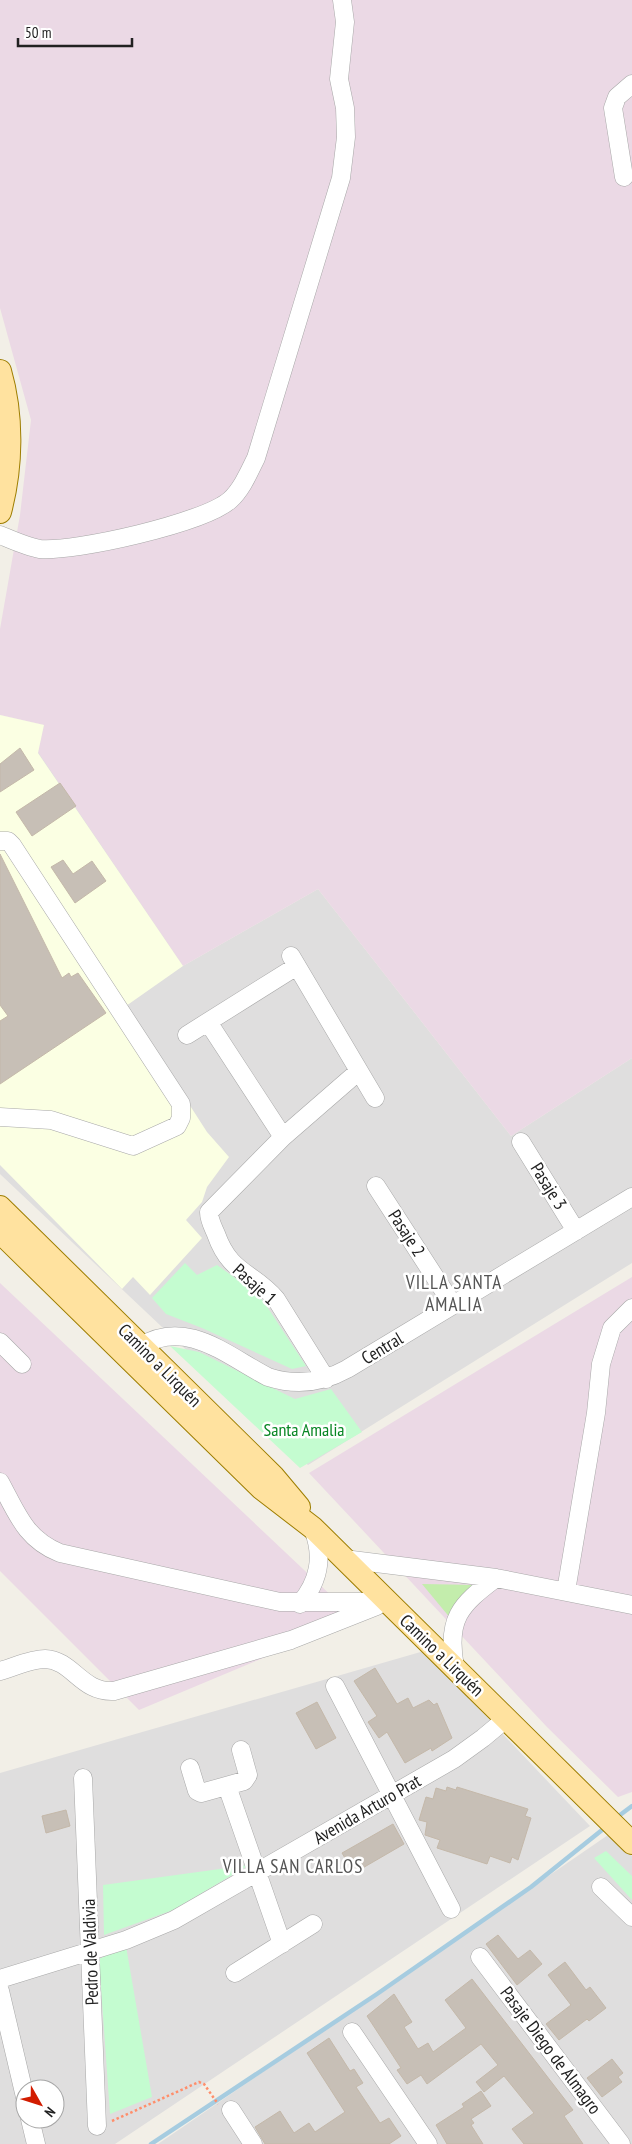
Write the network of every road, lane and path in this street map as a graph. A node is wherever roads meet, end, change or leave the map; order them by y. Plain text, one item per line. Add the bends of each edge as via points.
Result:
1 (342, 0) edge
2 (632, 84) edge
3 (624, 176) dead end
4 (0, 371) edge
5 (0, 512) edge
6 (0, 535) edge
7 (0, 841) edge
8 (208, 1022) junction
9 (187, 1035) dead end
10 (359, 1071) junction
11 (375, 1098) dead end
12 (0, 1117) edge
13 (283, 1137) junction
14 (521, 1142) dead end
15 (376, 1186) dead end
16 (632, 1197) edge
17 (0, 1207) edge
18 (576, 1231) junction
19 (0, 1232) edge
20 (453, 1305) junction
21 (632, 1308) edge
22 (0, 1342) edge
23 (141, 1346) junction
24 (22, 1364) dead end
25 (326, 1378) junction
26 (0, 1482) edge
27 (313, 1528) junction
28 (344, 1559) junction
29 (496, 1578) junction
30 (566, 1591) junction
31 (388, 1602) junction
32 (300, 1604) junction
33 (632, 1605) edge
34 (455, 1667) junction
35 (0, 1671) edge
36 (335, 1686) dead end
37 (507, 1718) junction
38 (241, 1750) dead end
39 (190, 1768) dead end
40 (83, 1778) dead end
41 (227, 1786) junction
42 (392, 1795) junction
43 (631, 1842) edge
44 (257, 1873) junction
45 (601, 1887) dead end
46 (451, 1908) dead end
47 (632, 1917) edge
48 (313, 1924) dead end
49 (282, 1944) junction
50 (90, 1951) junction
51 (480, 1957) dead end
52 (235, 1972) dead end
53 (0, 1980) edge
54 (0, 1991) edge
55 (352, 2032) dead end
56 (21, 2079) edge
57 (227, 2111) joint
58 (97, 2126) joint
59 (32, 2129) edge
60 (249, 2143) edge
61 (36, 2144) edge
62 (428, 2144) edge
63 (621, 2144) edge

1 - 6 street via 345,22 338,79 345,108 346,136 341,178 256,458 243,484 230,500 214,511 159,528 79,546 37,548
2 - 3 street via 617,97 613,108
4 - 5 main road via 9,435
7 - 12 street via 8,841 12,845 182,1111 177,1126 133,1146 51,1120
8 - 9 street
8 - 10 street via 294,961
8 - 13 street
10 - 11 street
10 - 13 street
13 - 25 street, Pasaje 1 via 209,1212 224,1254 276,1299
14 - 18 street, Pasaje 3
15 - 20 street, Pasaje 2
16 - 18 street, Central
17 - 23 main road, Camino a Lirquén
18 - 20 street, Central
19 - 27 main road, Camino a Lirquén via 261,1488
20 - 25 street, Central via 347,1369
21 - 30 street via 612,1328 601,1364 596,1413
22 - 24 street
23 - 25 street, Central via 161,1336 181,1334 200,1340 280,1380 303,1383
23 - 27 main road, Camino a Lirquén via 273,1476
26 - 32 street via 24,1526 43,1546
27 - 28 main road, Camino a Lirquén
27 - 32 street via 319,1550 318,1572
28 - 29 street
28 - 31 main road, Camino a Lirquén
29 - 30 street
29 - 34 street via 461,1608 452,1641
30 - 33 street
31 - 32 street
31 - 34 main road, Camino a Lirquén
31 - 35 street via 291,1640 114,1691 90,1687 51,1660 36,1660
34 - 37 main road, Camino a Lirquén
36 - 42 street
37 - 42 street, Avenida Arturo Prat via 469,1749
37 - 43 main road, Camino a Lirquén
38 - 41 street via 247,1778
39 - 41 street via 198,1792
40 - 50 street, Pedro de Valdivia
41 - 44 street
42 - 44 street, Avenida Arturo Prat
42 - 46 street
44 - 49 street
44 - 50 street, Avenida Arturo Prat via 174,1920
45 - 47 street
48 - 49 street
49 - 52 street
50 - 53 street, Avenida Arturo Prat
50 - 58 street, Pedro de Valdivia
51 - 63 street, Pasaje Diego de Almagro
54 - 56 street
55 - 62 street
57 - 58 path via 199,2082
57 - 60 street
59 - 61 street

